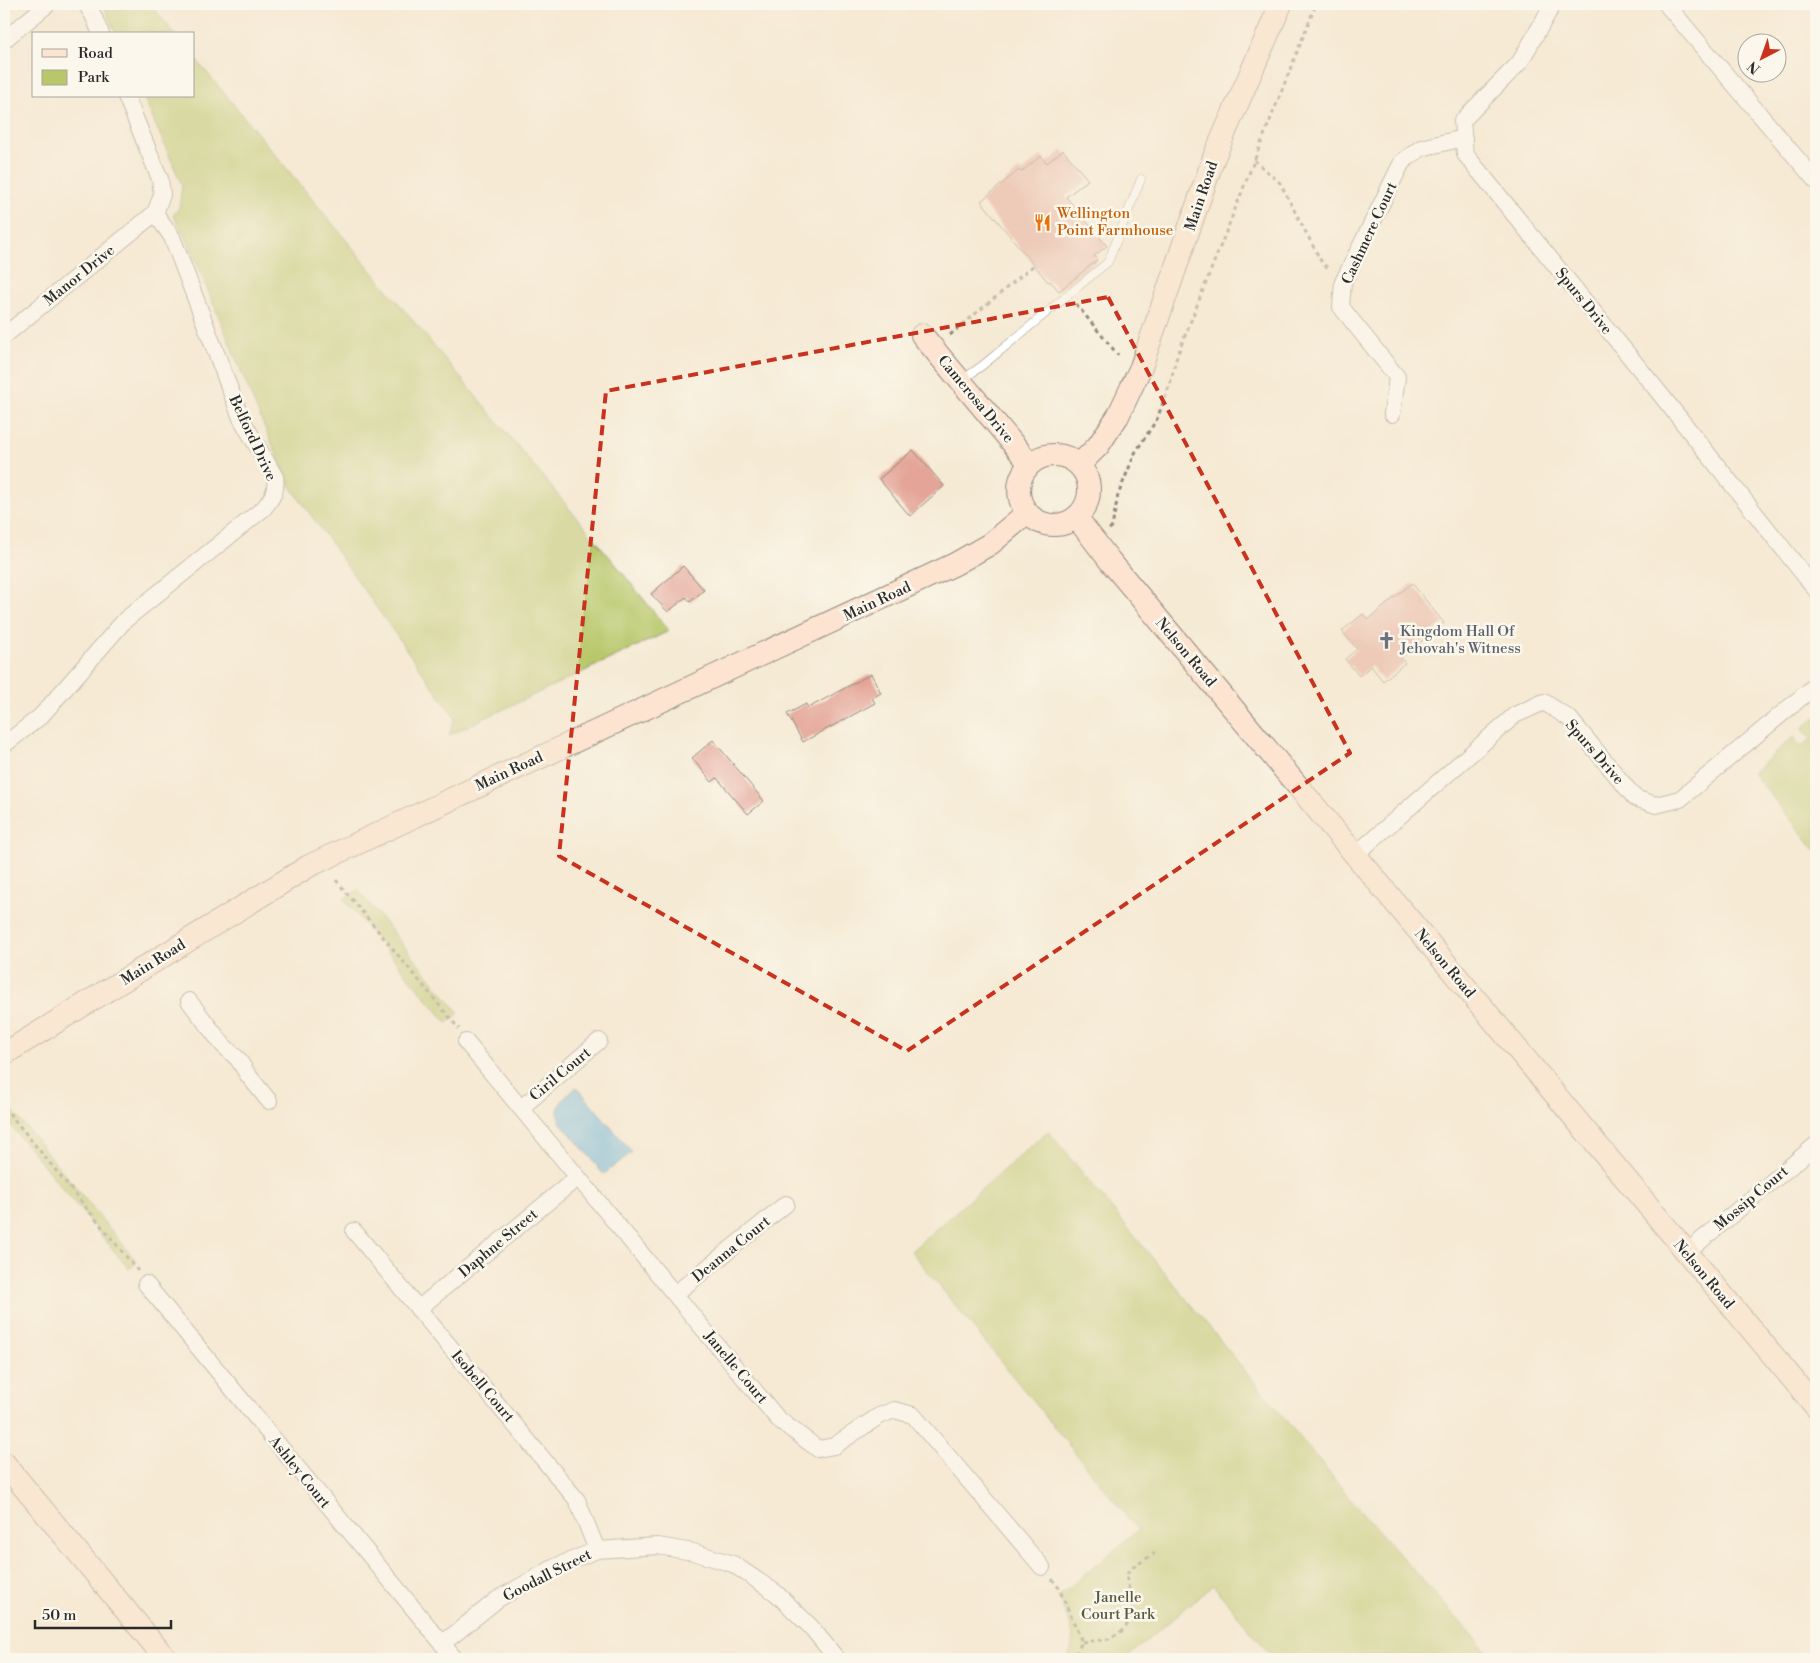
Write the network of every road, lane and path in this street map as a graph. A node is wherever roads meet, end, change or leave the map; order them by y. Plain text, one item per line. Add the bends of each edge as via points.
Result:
1 (48, 4) edge
2 (86, 4) edge
3 (1281, 4) edge
4 (1316, 4) edge
5 (1553, 4) edge
6 (1666, 4) edge
7 (100, 32) edge
8 (4, 40) edge
9 (127, 98) edge
10 (1464, 138) junction
11 (1254, 160) junction
12 (1141, 178) dead end
13 (1816, 181) edge
14 (155, 213) junction
15 (1034, 265) dead end
16 (1343, 282) junction
17 (1069, 295) junction
18 (922, 335) dead end
19 (950, 335) dead end
20 (4, 336) edge
21 (1118, 355) dead end
22 (960, 381) junction
23 (1392, 414) dead end
24 (1030, 464) junction
25 (1079, 465) junction
26 (1027, 514) junction
27 (1076, 517) junction
28 (1112, 527) dead end
29 (1816, 590) edge
30 (1816, 685) edge
31 (4, 744) edge
32 (1355, 855) junction
33 (336, 880) dead end
34 (188, 1000) dead end
35 (599, 1041) dead end
36 (466, 1042) joint
37 (4, 1054) edge
38 (268, 1101) dead end
39 (4, 1107) edge
40 (521, 1108) junction
41 (1816, 1144) edge
42 (578, 1177) junction
43 (786, 1204) dead end
44 (354, 1231) dead end
45 (1686, 1253) junction
46 (146, 1284) joint
47 (675, 1294) junction
48 (418, 1309) junction
49 (1816, 1407) edge
50 (4, 1463) edge
51 (597, 1550) junction
52 (1156, 1553) dead end
53 (1042, 1567) joint
54 (1082, 1642) junction
55 (442, 1644) junction
56 (166, 1659) edge
57 (454, 1659) edge
58 (837, 1659) edge
59 (1073, 1659) edge

1 - 8 street
2 - 7 street
3 - 25 main road, Main Road via 1214,157 1141,367 1118,416 1098,446
4 - 11 path
5 - 10 street, Spurs Drive via 1520,62 1462,121
6 - 13 street
9 - 14 street via 160,179 162,194
10 - 16 street, Cashmere Court via 1421,148 1402,162
10 - 29 street, Spurs Drive via 1465,154
11 - 16 path via 1280,183 1322,263
11 - 28 path via 1177,356 1164,405 1135,453 1118,495
12 - 17 lane via 1108,262
14 - 20 street, Manor Drive
14 - 31 street, Belford Drive via 172,237 241,418 276,486 264,508 125,620 41,716
15 - 19 path
16 - 23 street, Cashmere Court via 1341,307 1397,376
17 - 21 path
17 - 22 lane
18 - 22 main road, Camerosa Drive
22 - 24 main road, Camerosa Drive
24 - 25 main road via 1049,454 1070,458
24 - 26 main road via 1019,482 1019,494
25 - 27 main road via 1088,480 1089,498
26 - 27 main road via 1046,524 1057,525
26 - 37 main road, Main Road via 990,544 955,564 309,866
27 - 32 main road, Nelson Road
30 - 32 street, Spurs Drive via 1680,799 1656,805 1635,798 1570,719 1544,702 1515,714
32 - 45 main road, Nelson Road
33 - 36 path via 458,1027
34 - 38 street via 238,1059
35 - 40 street, Ciril Court
36 - 40 street, Janelle Court
39 - 46 path via 138,1270
40 - 42 street, Janelle Court
41 - 45 street, Mossip Court
42 - 47 street, Janelle Court
42 - 48 street, Daphne Street
43 - 47 street, Deanna Court
44 - 48 street, Isobell Court
45 - 49 main road, Nelson Road
46 - 55 street, Ashley Court
47 - 53 street, Janelle Court via 778,1419 818,1449 834,1446 879,1416 894,1410 913,1415
48 - 51 street, Isobell Court via 577,1500
50 - 56 main road
51 - 55 street, Goodall Street via 555,1567 498,1599
51 - 58 street, Goodall Street via 658,1546 733,1564 776,1592
52 - 54 path via 1126,1575 1133,1608 1125,1629 1109,1639
53 - 54 path via 1060,1588
54 - 59 path
55 - 57 street, Ashley Court

